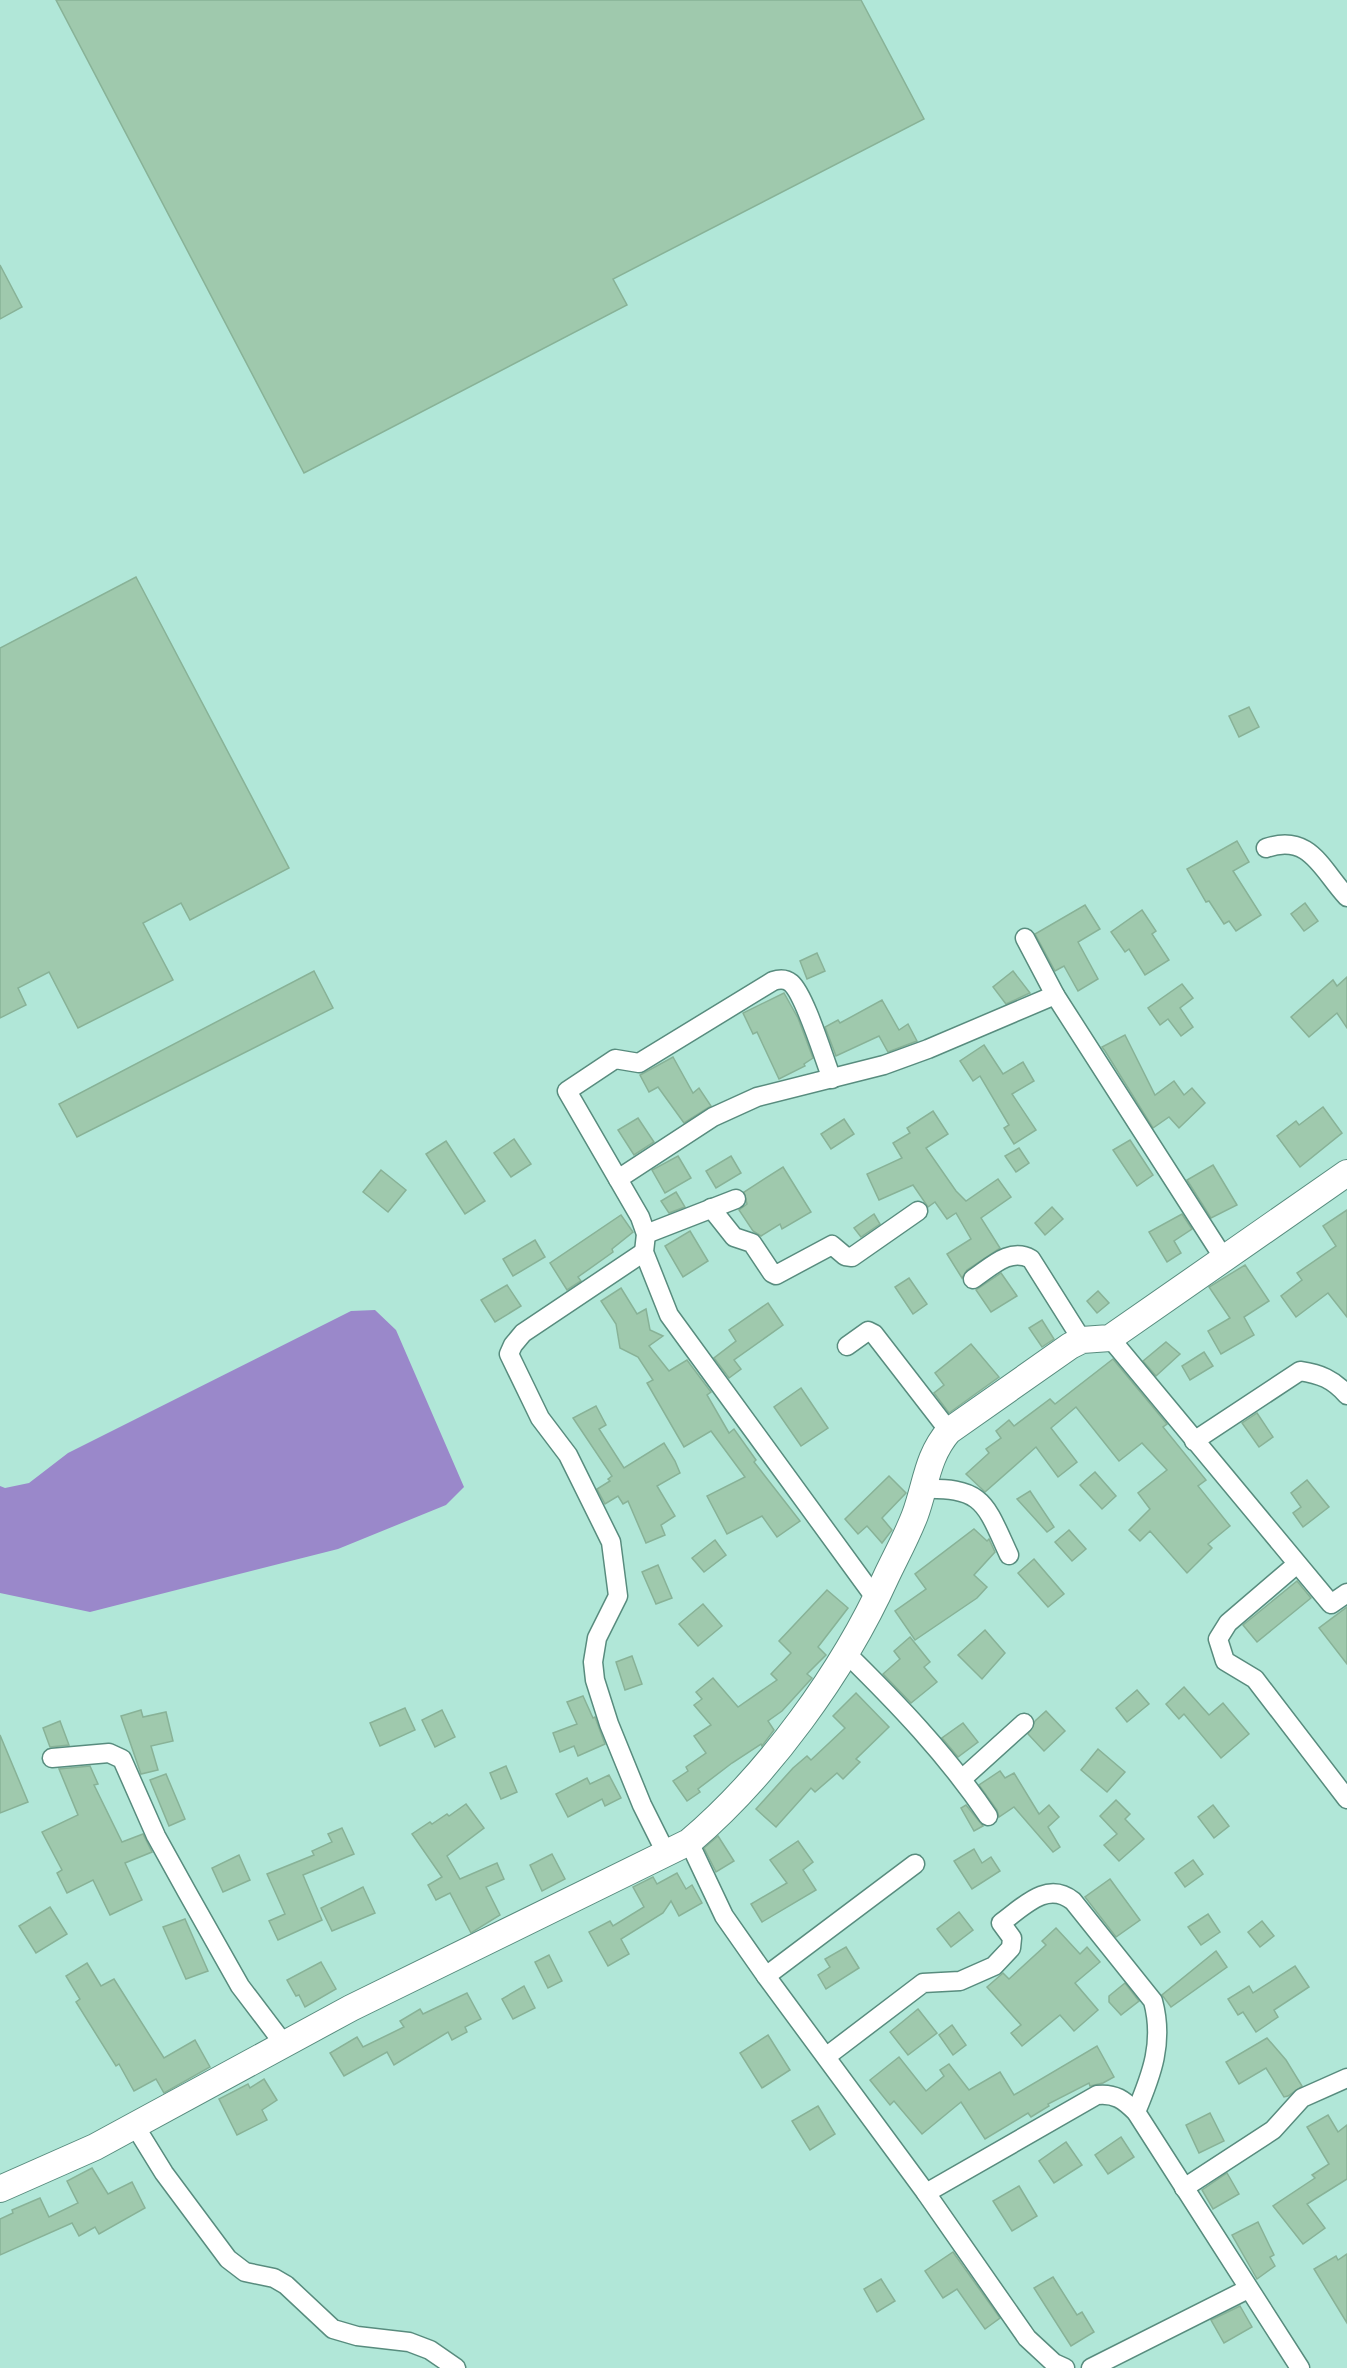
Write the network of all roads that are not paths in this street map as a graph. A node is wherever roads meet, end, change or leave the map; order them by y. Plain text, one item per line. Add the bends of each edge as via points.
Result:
1 (1266, 848) dead end
2 (1347, 897) edge
3 (1025, 938) dead end
4 (1055, 995) junction
5 (832, 1079) junction
6 (1347, 1173) edge
7 (618, 1179) junction
8 (736, 1198) dead end
9 (711, 1208) junction
10 (918, 1211) dead end
11 (645, 1243) junction
12 (1223, 1257) junction
13 (973, 1279) dead end
14 (1110, 1338) junction
15 (1082, 1340) junction
16 (847, 1346) dead end
17 (1347, 1395) edge
18 (949, 1431) junction
19 (1194, 1441) junction
20 (921, 1489) junction
21 (1009, 1556) dead end
22 (1298, 1564) junction
23 (1347, 1593) edge
24 (876, 1599) junction
25 (844, 1652) junction
26 (1024, 1723) dead end
27 (52, 1758) dead end
28 (962, 1779) junction
29 (1347, 1799) edge
30 (988, 1816) dead end
31 (677, 1848) junction
32 (915, 1864) dead end
33 (766, 1976) junction
34 (284, 2044) junction
35 (827, 2056) junction
36 (1347, 2078) edge
37 (1136, 2112) junction
38 (135, 2126) junction
39 (1184, 2188) junction
40 (0, 2189) edge
41 (926, 2193) junction
42 (1248, 2289) junction
43 (456, 2368) edge
44 (1065, 2368) edge
45 (1090, 2368) edge
46 (1300, 2368) edge

1 - 2 street via 1300,845
3 - 4 street
4 - 5 street via 928,1049
4 - 12 street
5 - 7 street via 757,1097 712,1117
5 - 7 street via 796,990 782,979 773,981 639,1063 615,1059 567,1091
6 - 12 street
7 - 11 street via 633,1204
8 - 9 street
9 - 10 street via 734,1237 752,1243 776,1275 832,1245 852,1257
9 - 11 street
11 - 24 street via 669,1315
11 - 31 street via 523,1334 509,1354 540,1418 568,1455 611,1542 618,1596 597,1638 593,1662 596,1680 642,1805
12 - 14 street
13 - 15 street via 1014,1253 1031,1259
14 - 15 street
14 - 19 street
15 - 18 street
16 - 18 street via 868,1331 874,1334
17 - 19 street via 1320,1373 1300,1371
18 - 20 street via 927,1467
19 - 22 street
20 - 21 street via 963,1490 980,1501
20 - 24 street via 915,1514
22 - 23 street via 1331,1604
22 - 29 street via 1228,1623 1218,1639 1225,1661 1255,1679
24 - 25 street
25 - 28 street via 913,1720
25 - 31 street via 778,1752 723,1812
26 - 28 street
27 - 34 street via 109,1753 122,1759 156,1836 240,1986
28 - 30 street
31 - 33 street
31 - 34 street
32 - 33 street
33 - 35 street
34 - 38 street
35 - 37 street via 923,1983 960,1981 994,1966 1011,1948 1012,1938 1001,1923 1043,1893 1055,1893 1073,1901 1153,2001 1158,2020 1157,2056
35 - 41 street
36 - 39 street via 1302,2098 1273,2130
37 - 39 street
37 - 41 street via 1123,2099 1109,2093 1097,2095
38 - 40 street
38 - 43 street via 164,2173 236,2266 286,2285 333,2329 409,2342 430,2350
39 - 42 street
41 - 44 street via 1027,2338
42 - 45 street
42 - 46 street

